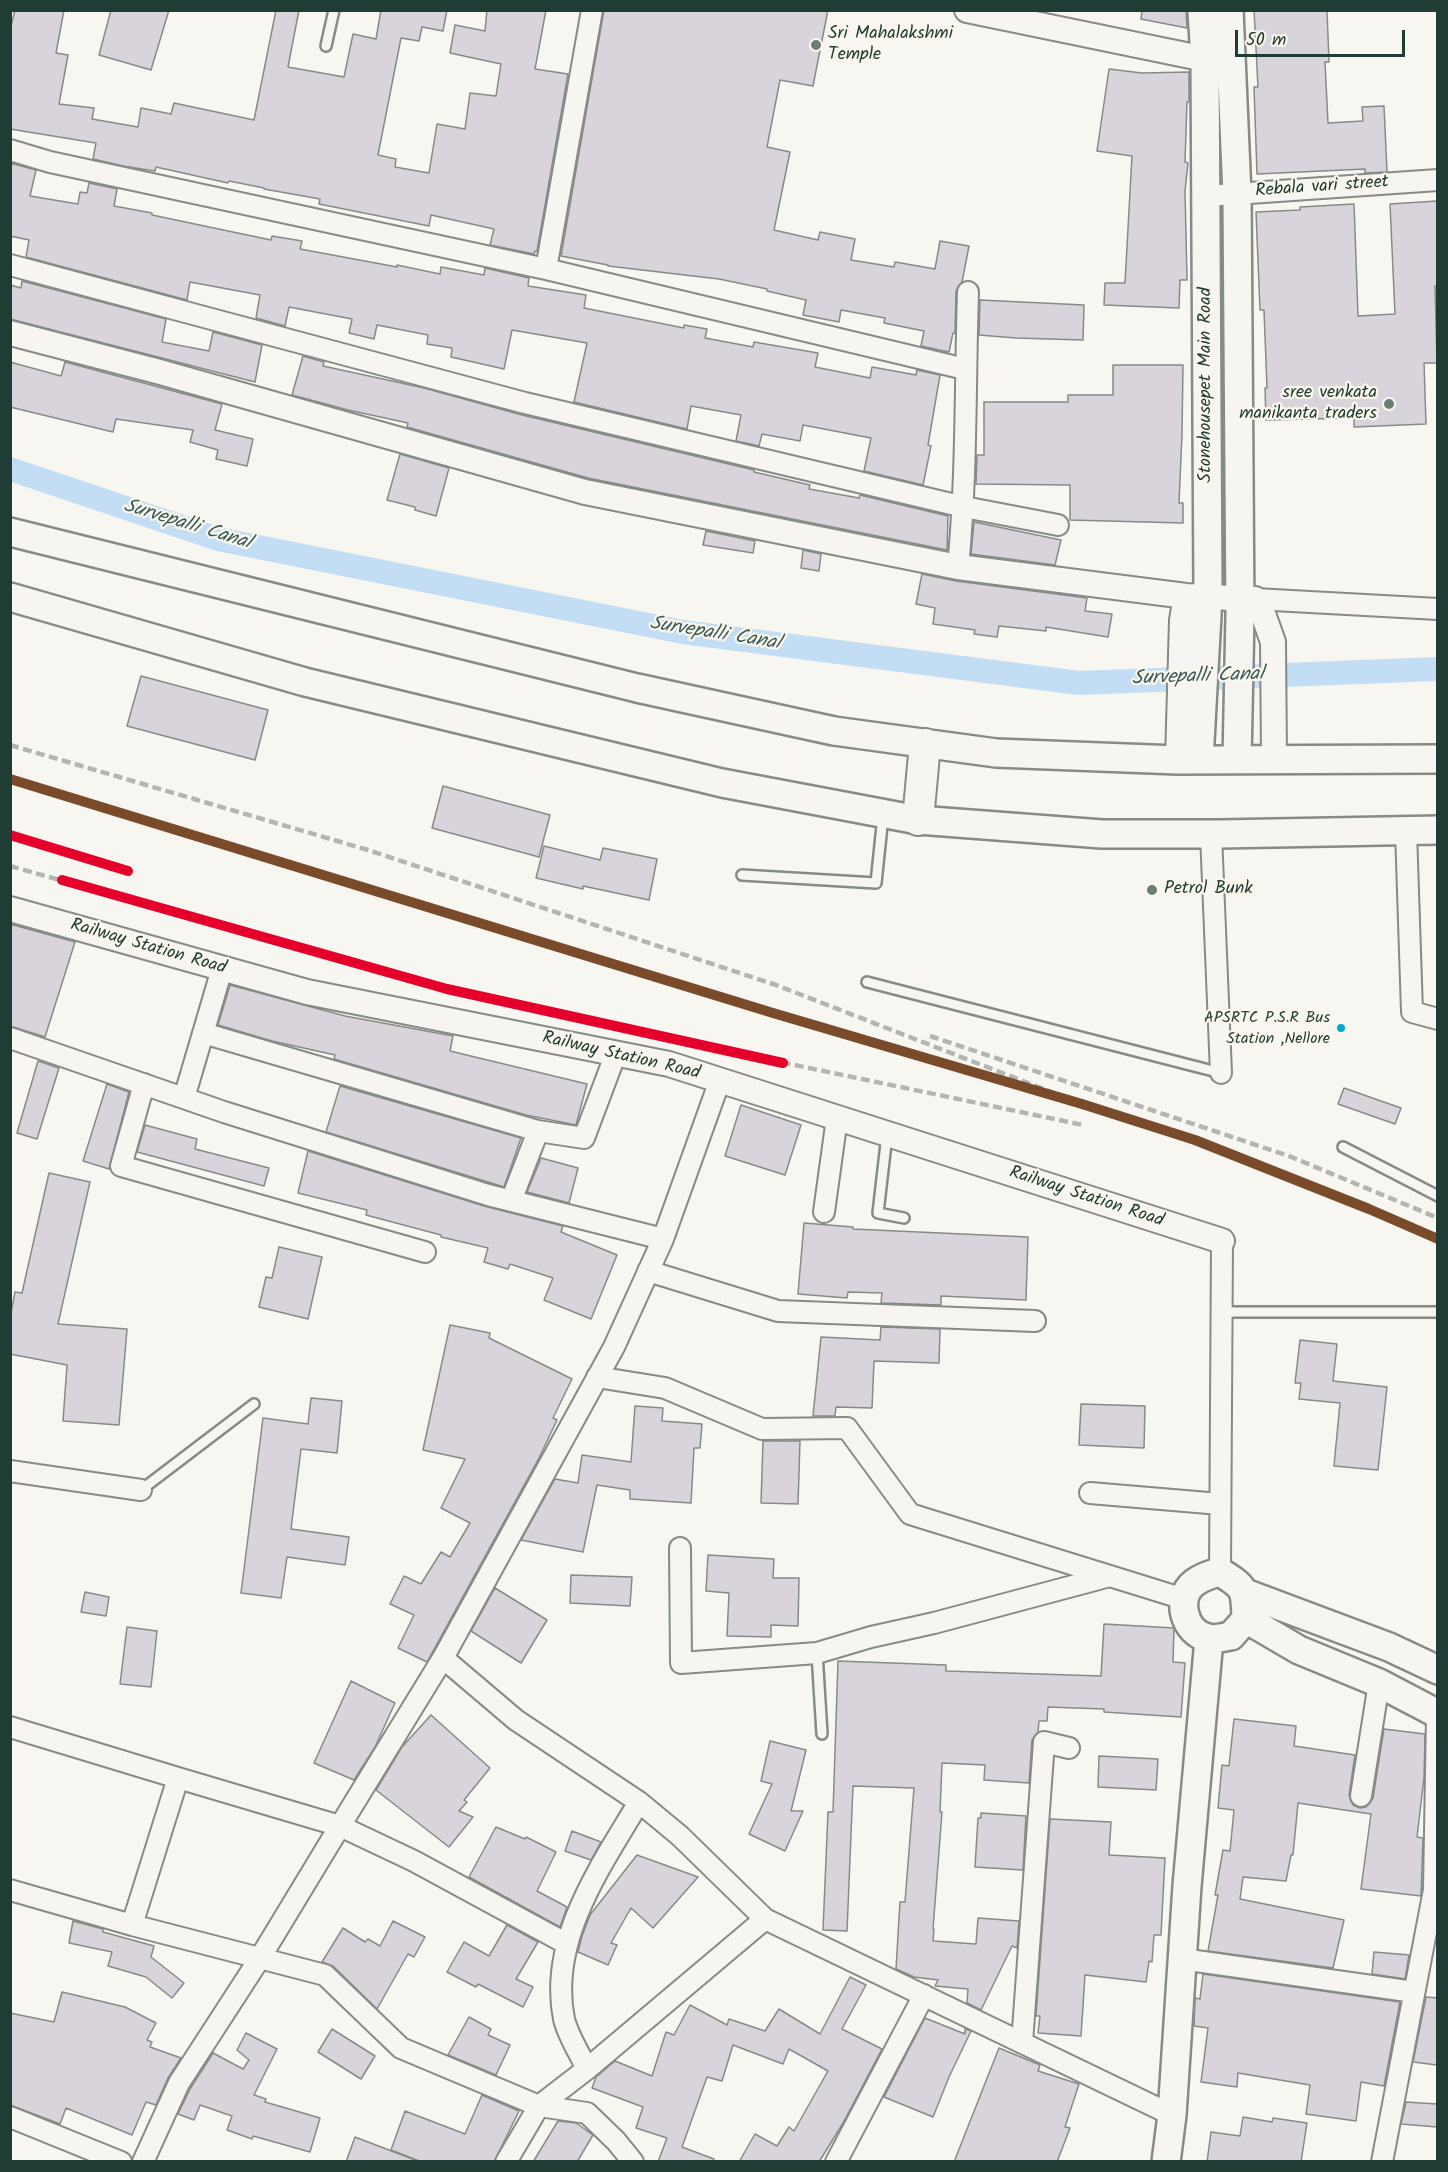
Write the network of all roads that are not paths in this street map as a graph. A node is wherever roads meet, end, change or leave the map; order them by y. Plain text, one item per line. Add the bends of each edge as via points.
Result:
1 (334, 10) edge
2 (592, 10) edge
3 (967, 10) edge
4 (1202, 10) edge
5 (1229, 10) edge
6 (326, 46) dead end
7 (1205, 59) junction
8 (1232, 61) junction
9 (10, 150) edge
10 (1437, 180) edge
11 (1237, 194) junction
12 (1206, 196) junction
13 (10, 265) edge
14 (546, 269) junction
15 (968, 292) dead end
16 (10, 333) edge
17 (965, 369) junction
18 (964, 507) junction
19 (1058, 525) dead end
20 (10, 532) edge
21 (958, 567) junction
22 (10, 597) edge
23 (1247, 599) junction
24 (1201, 602) junction
25 (1437, 609) edge
26 (1190, 731) junction
27 (925, 744) junction
28 (1274, 748) junction
29 (1437, 759) edge
30 (1189, 760) junction
31 (1237, 760) junction
32 (883, 814) junction
33 (918, 820) junction
34 (1437, 830) edge
35 (1407, 831) junction
36 (1211, 834) junction
37 (742, 875) dead end
38 (10, 909) edge
39 (222, 969) junction
40 (867, 982) dead end
41 (1437, 1019) edge
42 (203, 1033) junction
43 (10, 1038) edge
44 (616, 1053) junction
45 (1221, 1073) joint
46 (720, 1080) junction
47 (144, 1084) junction
48 (184, 1098) junction
49 (837, 1118) junction
50 (538, 1131) junction
51 (887, 1134) junction
52 (1343, 1147) dead end
53 (1437, 1196) edge
54 (512, 1201) junction
55 (824, 1212) dead end
56 (904, 1218) dead end
57 (663, 1239) junction
58 (1222, 1242) joint
59 (425, 1252) dead end
60 (648, 1271) junction
61 (1221, 1312) junction
62 (1437, 1312) edge
63 (1035, 1321) dead end
64 (597, 1377) junction
65 (254, 1404) dead end
66 (10, 1471) edge
67 (141, 1490) joint
68 (1090, 1493) dead end
69 (1220, 1504) junction
70 (680, 1548) dead end
71 (1220, 1572) junction
72 (1110, 1576) junction
73 (1184, 1599) junction
74 (1246, 1606) junction
75 (1209, 1639) junction
76 (817, 1653) junction
77 (443, 1658) junction
78 (1437, 1670) edge
79 (1379, 1683) junction
80 (1437, 1714) edge
81 (10, 1727) edge
82 (822, 1734) dead end
83 (1069, 1748) dead end
84 (178, 1778) junction
85 (1361, 1796) dead end
86 (639, 1802) junction
87 (340, 1826) junction
88 (10, 1890) edge
89 (765, 1919) junction
90 (132, 1925) junction
91 (567, 1944) junction
92 (260, 1958) junction
93 (1182, 1959) junction
94 (1414, 1992) junction
95 (924, 1995) junction
96 (1022, 2043) junction
97 (587, 2070) junction
98 (539, 2106) junction
99 (1172, 2115) junction
100 (10, 2117) edge
101 (121, 2162) edge
102 (143, 2162) edge
103 (506, 2162) edge
104 (633, 2162) edge
105 (836, 2162) edge
106 (1166, 2162) edge
107 (1382, 2162) edge

1 - 6 lane
2 - 14 street
3 - 7 street
4 - 7 main road, Stonehousepet Main Road
5 - 8 main road
7 - 8 street
7 - 12 main road, Stonehousepet Main Road
8 - 11 main road
9 - 14 street via 50,162
10 - 11 street, Rebala vari street
11 - 12 street, Rebala vari street
11 - 23 main road
12 - 24 main road, Stonehousepet Main Road
13 - 18 street via 525,403
14 - 17 street
15 - 17 street
16 - 21 street via 585,492
17 - 18 street
18 - 19 street
18 - 21 street
20 - 27 main road via 636,688 834,731
21 - 24 street
22 - 32 main road via 305,682 722,783
23 - 24 street
23 - 25 street
23 - 28 street via 1263,611 1273,642
23 - 31 main road via 1240,635
24 - 26 main road, Stonehousepet Main Road
24 - 26 street via 1182,636
26 - 30 main road, Stonehousepet Main Road
27 - 30 main road via 996,753
27 - 33 main road
28 - 29 main road
28 - 31 main road
30 - 31 main road
32 - 33 main road
32 - 37 lane via 876,883
33 - 36 main road via 1102,834
34 - 35 main road
35 - 36 main road
35 - 41 street via 1412,1012
36 - 45 street
38 - 39 street, Railway Station Road
39 - 42 street
39 - 44 street, Railway Station Road via 307,992
40 - 45 lane
42 - 48 street
42 - 50 street
43 - 47 street
44 - 46 street, Railway Station Road
44 - 50 street via 584,1138
46 - 49 street, Railway Station Road
46 - 57 street
47 - 48 street
47 - 59 street via 121,1166
48 - 54 street
49 - 51 street, Railway Station Road
49 - 55 street
50 - 54 street
51 - 56 lane via 878,1213
51 - 58 street, Railway Station Road
52 - 53 lane
54 - 57 street
57 - 60 street
58 - 61 street
60 - 63 street via 778,1311
60 - 64 street
61 - 62 lane
61 - 69 street
64 - 72 street via 664,1388 762,1429 847,1428 910,1514
64 - 77 street
65 - 67 lane
66 - 67 street
68 - 69 street
69 - 71 street
70 - 76 street via 681,1663
71 - 73 main road via 1193,1584
71 - 74 main road via 1237,1582
72 - 73 street
72 - 76 street
73 - 75 main road via 1184,1616 1193,1631
74 - 75 main road via 1231,1636
74 - 78 main road via 1389,1647
74 - 79 main road via 1299,1650
75 - 93 main road
76 - 82 lane
77 - 86 street via 516,1720
77 - 87 street
79 - 80 main road
79 - 85 street
80 - 94 street via 1434,1890
81 - 84 street
83 - 96 street via 1044,1742
84 - 87 street
84 - 90 street
86 - 89 street
86 - 91 street via 595,1876
87 - 91 street via 414,1861
87 - 92 street
88 - 90 street
89 - 95 street
89 - 97 street
90 - 92 street
91 - 97 street via 560,1984 565,2021
92 - 98 street via 325,1975 401,2048
92 - 102 street via 179,2083
93 - 94 street
93 - 99 main road
94 - 107 street
95 - 96 street
95 - 105 street
96 - 99 street
97 - 98 street
98 - 103 street
98 - 104 street via 587,2112
99 - 106 main road
100 - 101 street

